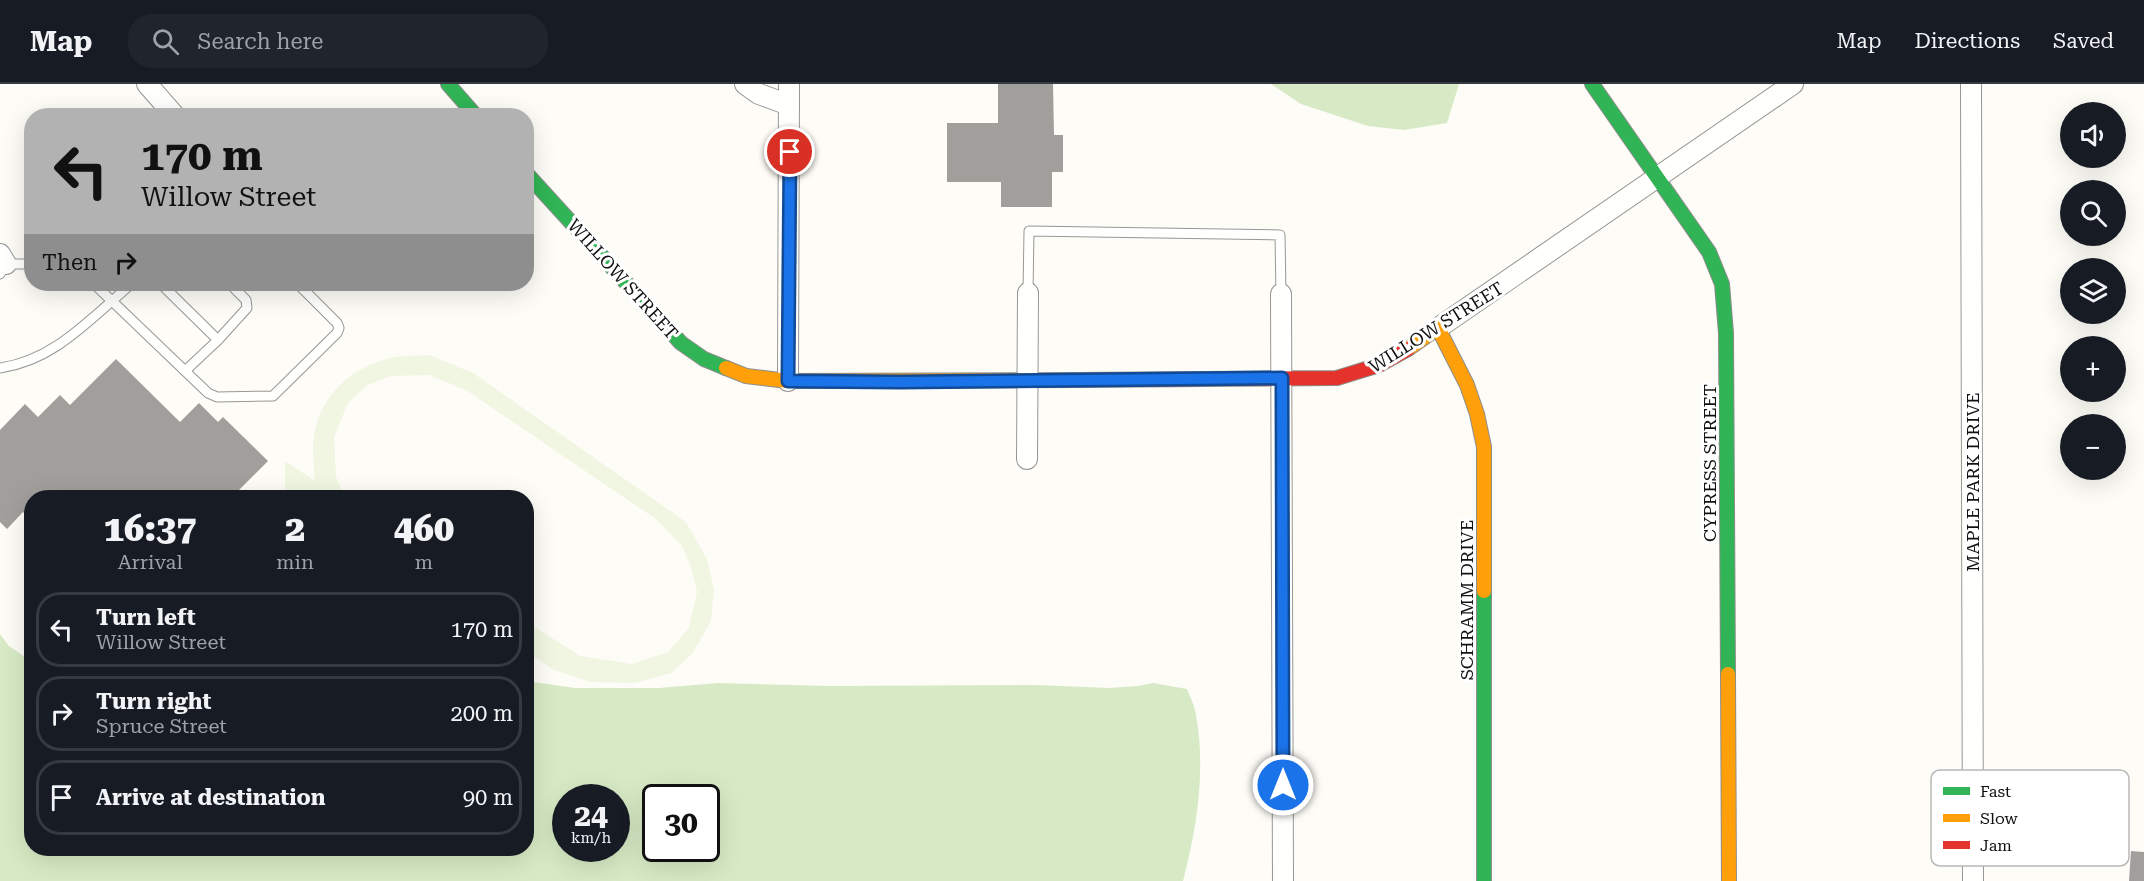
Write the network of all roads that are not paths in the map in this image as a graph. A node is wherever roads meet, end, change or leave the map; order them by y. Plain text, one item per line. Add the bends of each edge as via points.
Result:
1 (147, 84) edge
2 (448, 84) edge
3 (745, 84) edge
4 (789, 84) edge
5 (1592, 84) edge
6 (1793, 84) edge
7 (1971, 84) edge
8 (789, 105) junction
9 (168, 108) edge
10 (469, 108) edge
11 (1656, 178) junction
12 (534, 182) edge
13 (2, 264) edge
14 (24, 264) edge
15 (101, 291) edge
16 (123, 291) edge
17 (168, 291) edge
18 (237, 291) edge
19 (305, 291) edge
20 (1028, 293) joint
21 (1281, 294) joint
22 (112, 301) junction
23 (1438, 328) junction
24 (218, 339) junction
25 (0, 368) edge
26 (185, 371) junction
27 (1282, 378) junction
28 (788, 381) junction
29 (1028, 381) junction
30 (1027, 459) dead end
31 (1973, 770) edge
32 (1973, 866) edge
33 (1283, 881) edge
34 (1484, 881) edge
35 (1729, 881) edge
36 (1973, 881) edge

1 - 9 street
2 - 10 street
3 - 8 street
4 - 8 street
5 - 11 street, CYPRESS STREET
6 - 11 street, WILLOW STREET
7 - 31 street, MAPLE PARK DRIVE
8 - 28 street
11 - 23 street, WILLOW STREET
11 - 35 street, CYPRESS STREET via 1714,262 1726,310
12 - 28 street, WILLOW STREET via 681,343 732,372
13 - 14 lane
15 - 22 lane
16 - 22 lane
17 - 24 lane
18 - 24 lane via 246,300 247,308
19 - 26 lane via 339,328 278,392 265,398 217,398
20 - 21 lane via 1029,231 1280,235
20 - 29 street
21 - 27 street
22 - 25 lane via 67,341 43,356
22 - 26 lane
23 - 27 street, WILLOW STREET via 1386,363 1359,374
23 - 34 street, SCHRAMM DRIVE via 1472,392 1484,447
24 - 26 lane
27 - 29 street, WILLOW STREET
27 - 33 street
28 - 29 street, WILLOW STREET
29 - 30 street
32 - 36 street, MAPLE PARK DRIVE

